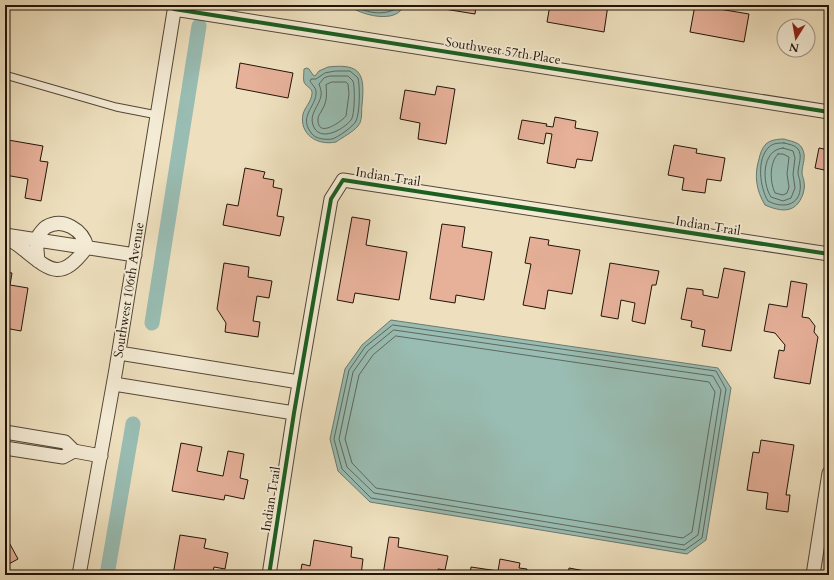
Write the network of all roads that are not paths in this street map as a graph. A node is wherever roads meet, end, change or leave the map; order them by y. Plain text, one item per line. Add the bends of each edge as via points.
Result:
1 (175, 7) edge
2 (5, 75) edge
3 (829, 112) edge
4 (157, 115) junction
5 (5, 236) edge
6 (36, 239) junction
7 (87, 247) junction
8 (829, 254) edge
9 (135, 255) junction
10 (38, 262) junction
11 (119, 353) junction
12 (299, 382) junction
13 (114, 384) junction
14 (294, 413) junction
15 (5, 432) edge
16 (5, 448) edge
17 (74, 451) junction
18 (101, 456) junction
19 (829, 473) edge
20 (79, 575) edge
21 (269, 575) edge
22 (813, 575) edge

1 - 3 street, Southwest 57th Place
1 - 4 street, Southwest 106th Avenue
2 - 4 lane via 116,107
4 - 9 street, Southwest 106th Avenue
5 - 6 street
5 - 10 street
6 - 7 street
6 - 7 street via 45,228 61,223 80,232
6 - 10 street
7 - 9 street
7 - 10 street via 74,263 67,267 53,269
8 - 12 street, Indian Trail via 343,180 331,199
9 - 11 street, Southwest 106th Avenue
11 - 12 street
11 - 13 street, Southwest 106th Avenue
12 - 14 street, Indian Trail
13 - 14 street
13 - 18 street, Southwest 106th Avenue
14 - 21 street, Indian Trail
15 - 17 street via 64,442
16 - 17 street via 63,458
17 - 18 street
18 - 20 street, Southwest 106th Avenue
19 - 22 street

